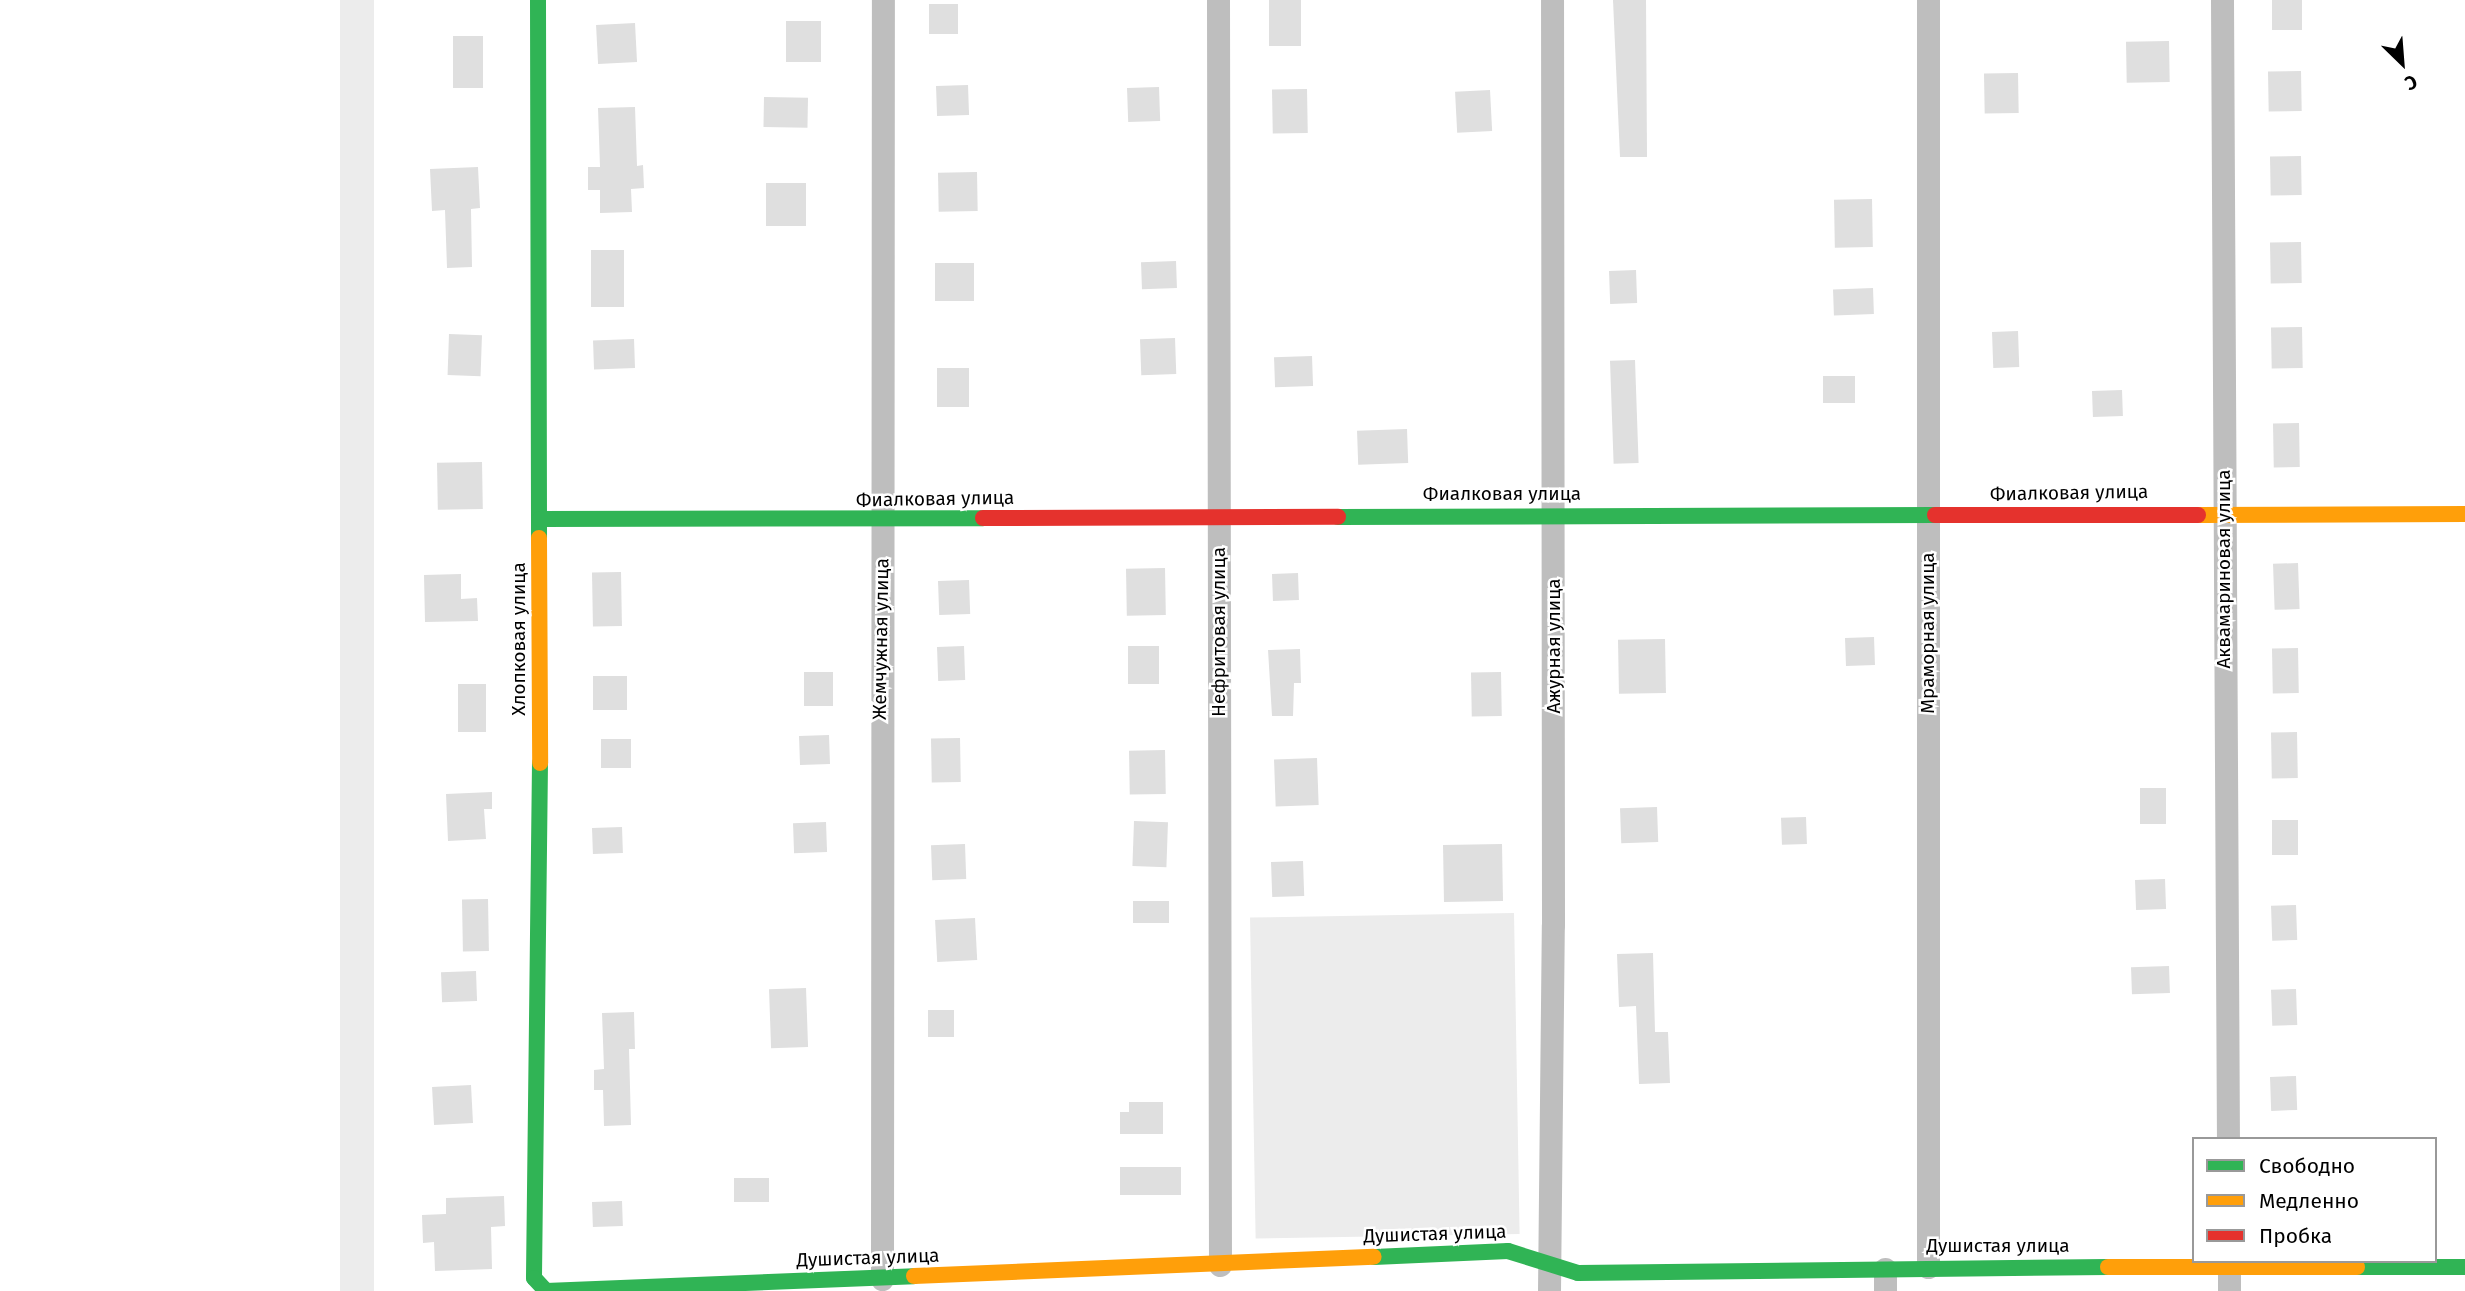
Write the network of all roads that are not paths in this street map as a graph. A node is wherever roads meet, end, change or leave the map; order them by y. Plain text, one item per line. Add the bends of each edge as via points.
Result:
1 (538, 0) edge
2 (883, 0) edge
3 (1219, 0) edge
4 (1552, 0) edge
5 (1928, 0) edge
6 (2222, 0) edge
7 (2224, 512) junction
8 (2465, 514) edge
9 (1220, 515) junction
10 (1554, 515) junction
11 (1927, 515) junction
12 (540, 519) junction
13 (883, 521) junction
14 (2228, 1137) edge
15 (1549, 1261) junction
16 (2229, 1264) edge
17 (1220, 1265) junction
18 (1928, 1267) junction
19 (2465, 1267) edge
20 (534, 1278) joint
21 (882, 1279) junction
22 (1885, 1280) edge
23 (1549, 1291) edge
24 (2229, 1291) edge

1 - 12 street, Хлопковая улица
2 - 13 street, Жемчужная улица
3 - 9 street, Нефритовая улица
4 - 10 street, Ажурная улица
5 - 11 street, Мраморная улица
6 - 7 street, Аквамариновая улица
7 - 8 street, Фиалковая улица
7 - 11 street, Фиалковая улица
7 - 14 street, Аквамариновая улица
9 - 10 street, Фиалковая улица
9 - 13 street, Фиалковая улица
9 - 17 street, Нефритовая улица
10 - 11 street, Фиалковая улица
10 - 15 street, Ажурная улица
11 - 18 street, Мраморная улица
12 - 13 street, Фиалковая улица
12 - 20 street, Хлопковая улица
13 - 21 street, Жемчужная улица via 879,610
15 - 17 street, Душистая улица via 1508,1251
15 - 22 street, Душистая улица via 1578,1273
15 - 23 street, Ажурная улица
16 - 18 street, Душистая улица
16 - 19 street, Душистая улица
16 - 24 street
17 - 21 street, Душистая улица
18 - 22 street, Душистая улица
20 - 21 street, Душистая улица via 546,1291

